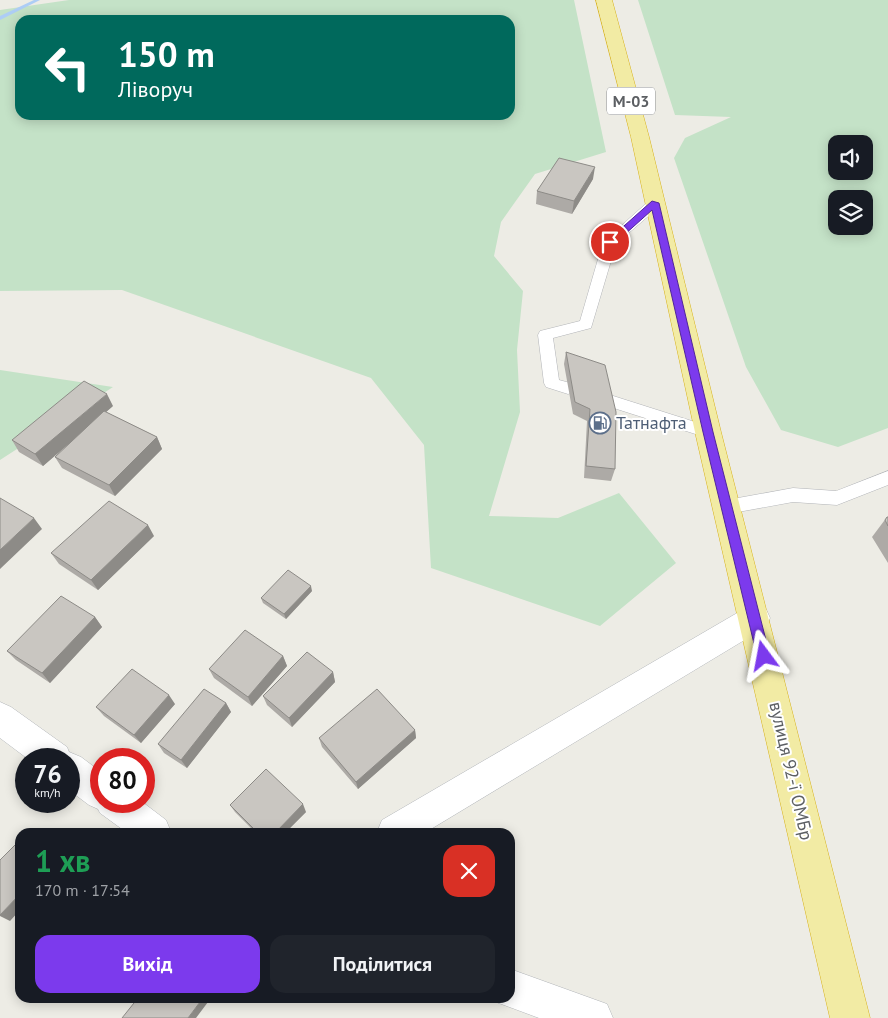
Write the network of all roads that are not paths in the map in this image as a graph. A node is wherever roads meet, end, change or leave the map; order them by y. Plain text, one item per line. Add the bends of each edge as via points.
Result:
1 (604, 0) edge
2 (655, 203) junction
3 (568, 388) edge
4 (608, 400) edge
5 (708, 432) junction
6 (888, 478) edge
7 (727, 507) junction
8 (755, 618) junction
9 (0, 718) edge
10 (40, 748) edge
11 (128, 813) edge
12 (149, 828) edge
13 (401, 828) edge
14 (515, 990) edge
15 (593, 1018) edge
16 (850, 1018) edge

1 - 2 highway, М-03
2 - 3 lane via 610,242 586,324 544,335 552,383
2 - 5 highway, вулиця 92-ї ОМБр / М-03
4 - 5 lane
5 - 7 highway, вулиця 92-ї ОМБр / М-03
6 - 7 lane via 837,498 793,495
7 - 8 highway, вулиця 92-ї ОМБр / М-03
8 - 13 main road
8 - 16 highway, вулиця 92-ї ОМБр / М-03
9 - 10 main road
11 - 12 main road
14 - 15 main road

